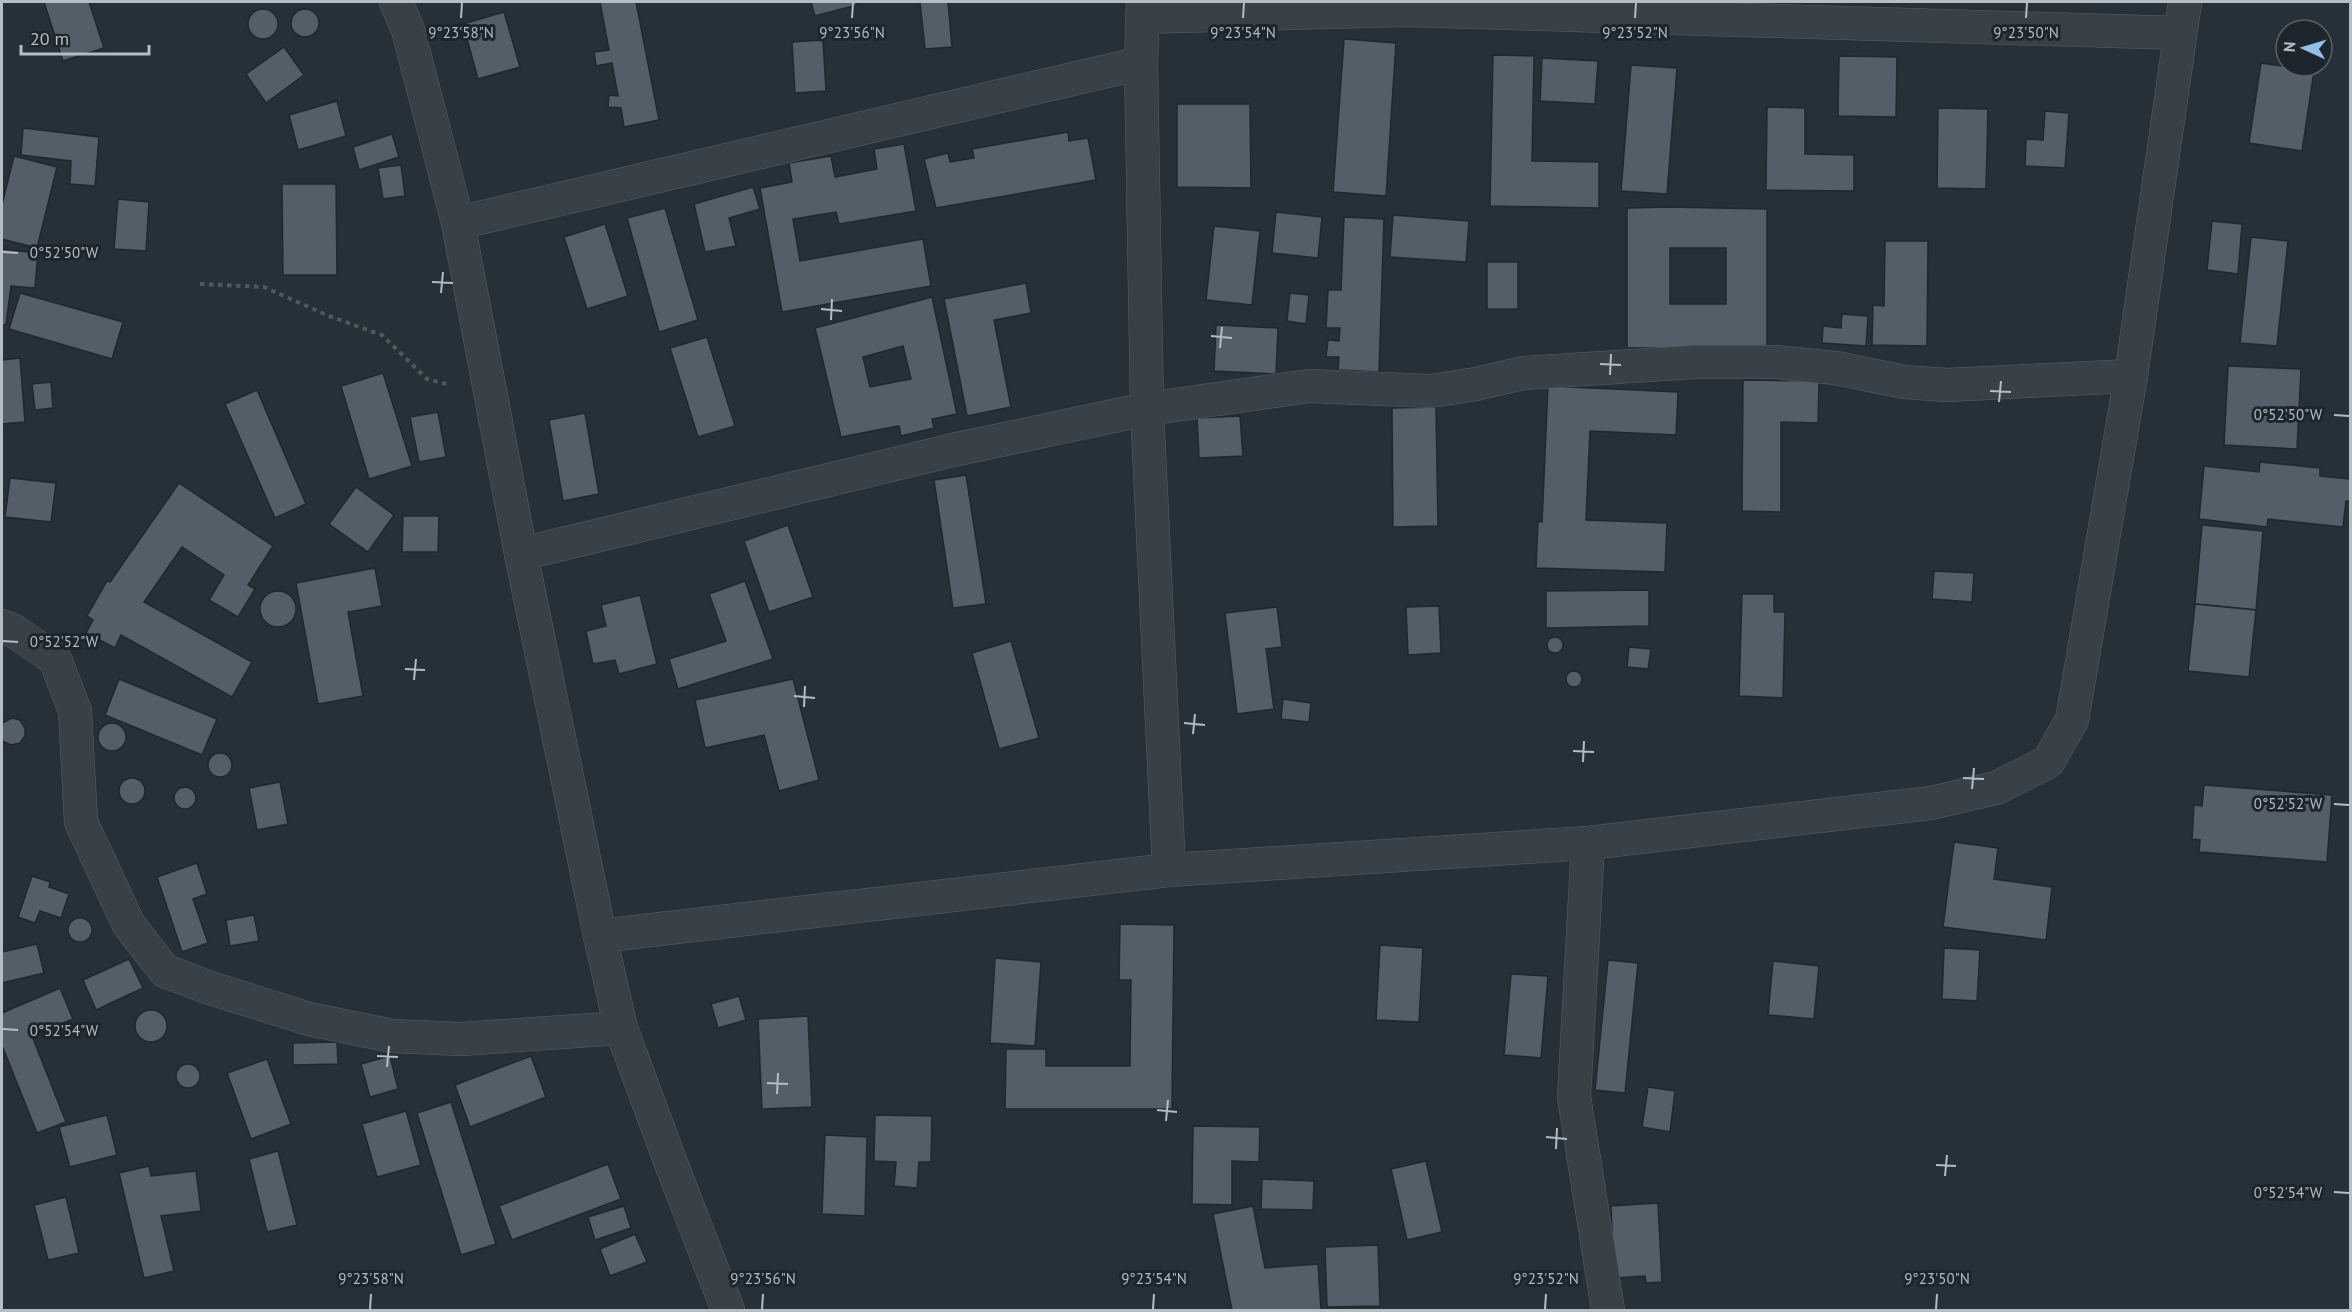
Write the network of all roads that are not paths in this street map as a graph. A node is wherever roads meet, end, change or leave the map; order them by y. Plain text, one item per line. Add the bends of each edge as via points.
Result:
1 (396, 2) edge
2 (1143, 9) edge
3 (1670, 10) edge
4 (2183, 17) edge
5 (1141, 63) junction
6 (458, 223) junction
7 (2131, 376) junction
8 (1147, 409) junction
9 (521, 554) junction
10 (2, 626) edge
11 (1588, 843) junction
12 (1169, 870) junction
13 (600, 936) junction
14 (621, 1028) junction
15 (728, 1310) edge
16 (713, 1311) edge
17 (1608, 1311) edge

1 - 6 street via 408,30
2 - 3 street
2 - 5 street
3 - 4 street
4 - 7 street
5 - 6 street
5 - 8 street
6 - 9 street
7 - 8 street via 1947,386 1775,362 1695,362 1522,373 1431,391 1309,386
7 - 11 street via 2072,720 2048,762 1996,788 1931,803
8 - 9 street via 953,450
8 - 12 street
9 - 13 street
10 - 14 street via 55,659 75,711 81,822 129,925 165,971 309,1019 392,1036 461,1039
11 - 12 street
11 - 17 street via 1574,1097
12 - 13 street
13 - 14 street
14 - 15 street
15 - 16 street

